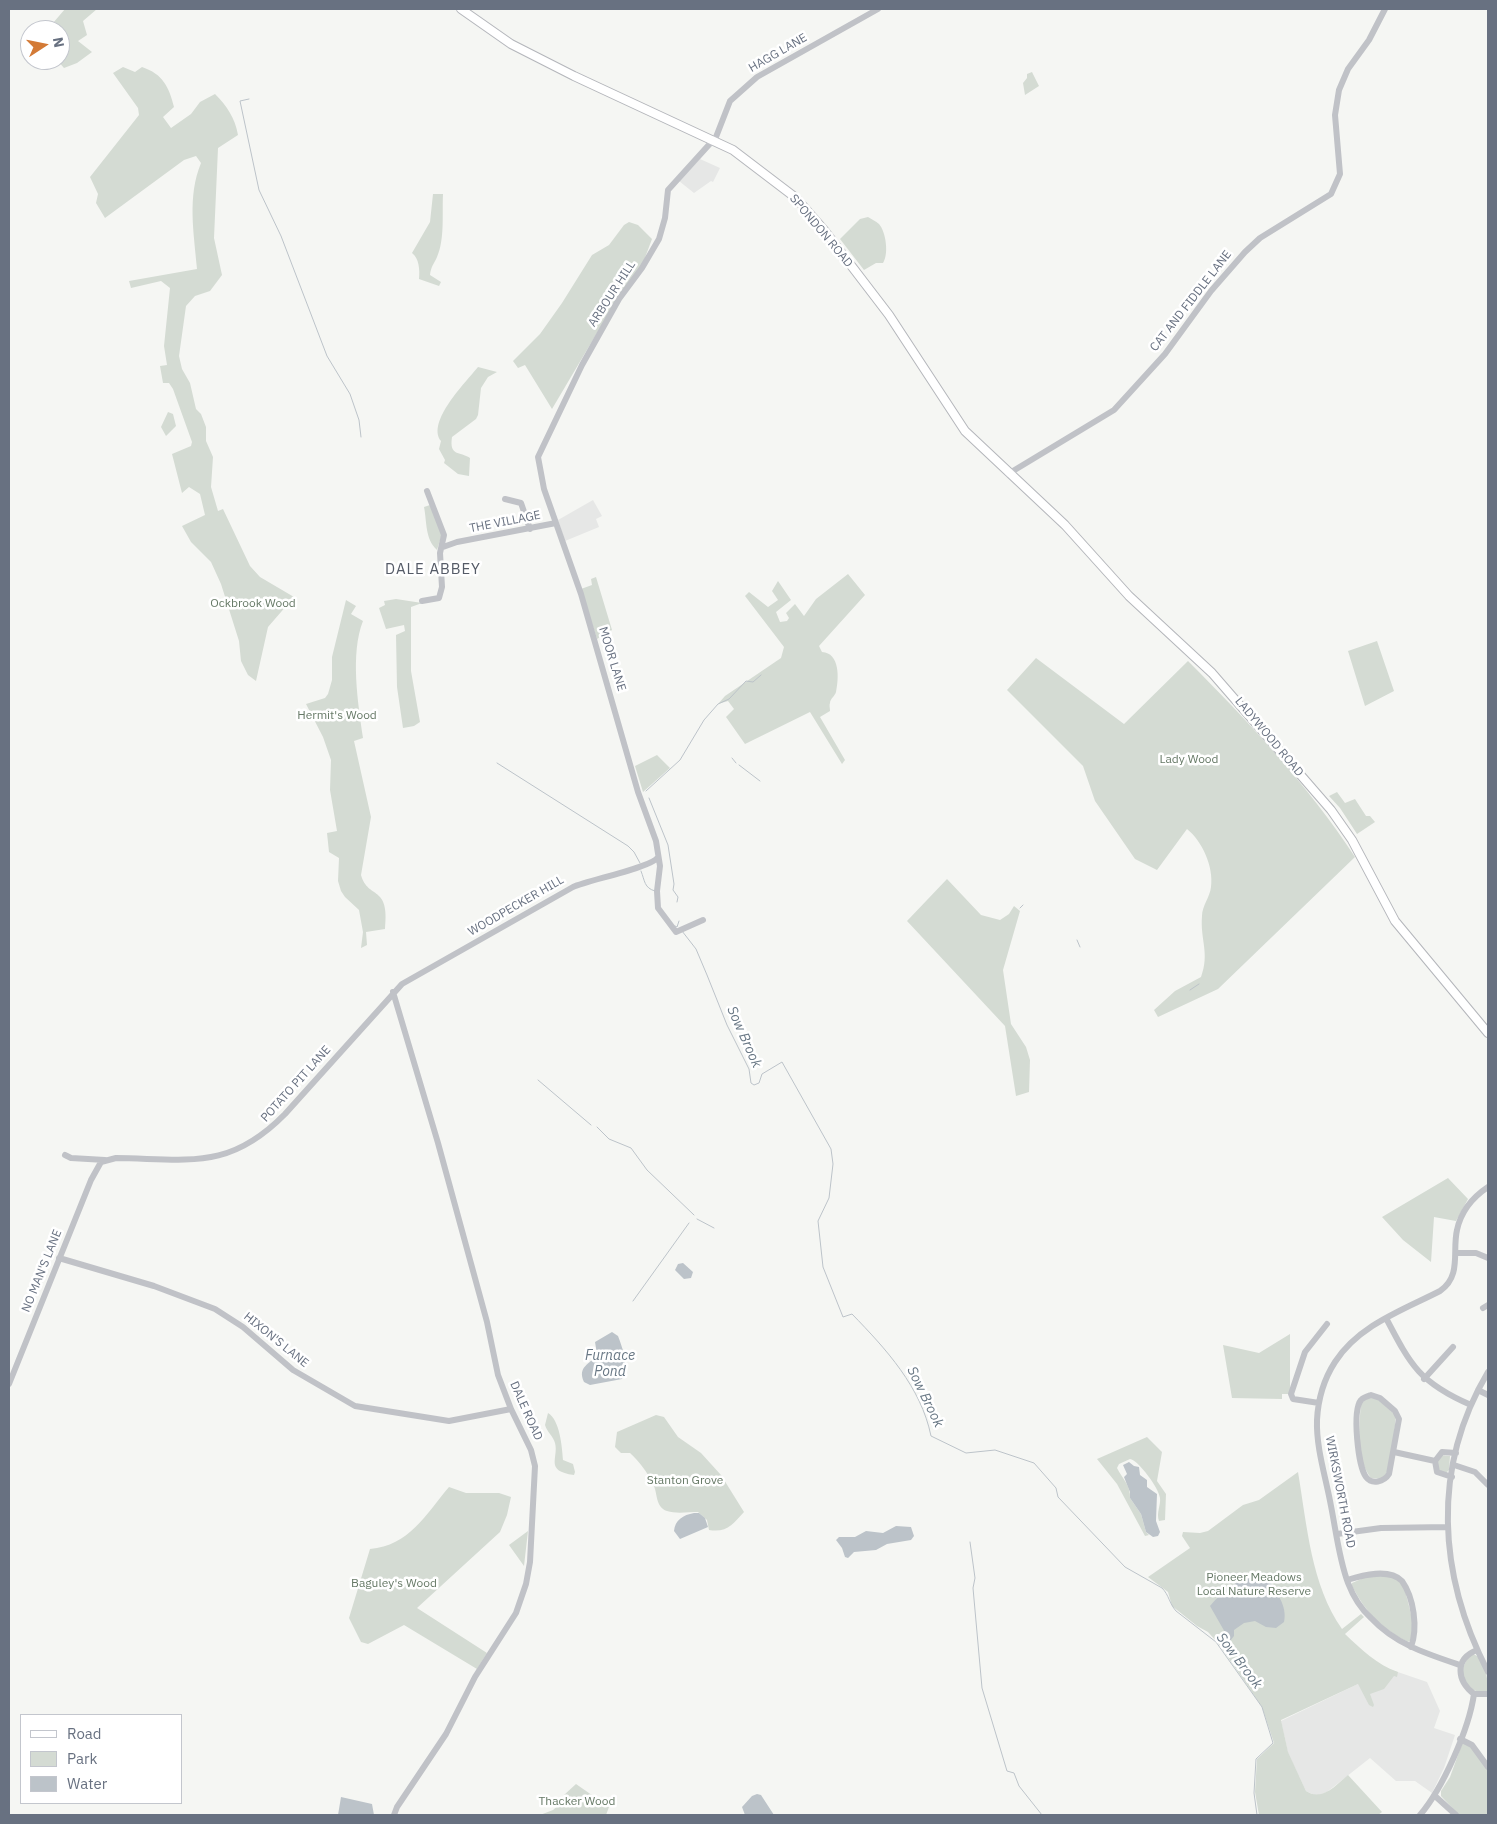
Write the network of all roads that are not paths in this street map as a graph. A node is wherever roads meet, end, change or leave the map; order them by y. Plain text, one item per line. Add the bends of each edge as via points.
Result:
1 (461, 9) edge
2 (878, 9) edge
3 (1386, 9) edge
4 (714, 140) junction
5 (539, 469) joint
6 (1008, 474) junction
7 (427, 491) dead end
8 (505, 499) dead end
9 (556, 523) junction
10 (530, 529) junction
11 (444, 535) junction
12 (458, 542) junction
13 (443, 547) junction
14 (422, 601) dead end
15 (658, 857) junction
16 (703, 920) dead end
17 (393, 992) junction
18 (1488, 1033) edge
19 (65, 1155) dead end
20 (90, 1158) junction
21 (105, 1160) junction
22 (97, 1167) junction
23 (1488, 1187) edge
24 (1456, 1252) junction
25 (59, 1258) junction
26 (1488, 1258) edge
27 (1386, 1318) junction
28 (1327, 1324) dead end
29 (1453, 1347) dead end
30 (1488, 1372) edge
31 (1424, 1379) junction
32 (9, 1384) edge
33 (1478, 1390) junction
34 (1488, 1395) edge
35 (1319, 1403) junction
36 (1471, 1405) junction
37 (511, 1409) junction
38 (1394, 1452) junction
39 (1456, 1453) junction
40 (1435, 1461) junction
41 (1454, 1465) junction
42 (1452, 1477) junction
43 (1488, 1485) edge
44 (1448, 1527) junction
45 (1336, 1534) junction
46 (1347, 1580) junction
47 (1411, 1647) junction
48 (1477, 1650) junction
49 (1460, 1664) junction
50 (1486, 1664) edge
51 (1488, 1672) edge
52 (1474, 1694) junction
53 (1488, 1694) edge
54 (1460, 1739) junction
55 (1488, 1767) edge
56 (1435, 1796) junction
57 (394, 1815) edge
58 (1420, 1815) edge
59 (1456, 1815) edge

1 - 4 main road, SPONDON ROAD via 519,48
2 - 4 street, HAGG LANE via 748,83 730,101
3 - 6 street, CAT AND FIDDLE LANE via 1339,90 1335,115 1340,174 1331,194 1260,238 1245,252 1125,401 1090,426
4 - 5 street, ARBOUR HILL via 668,190 659,239 582,365 540,452
4 - 6 main road, SPONDON ROAD via 750,161 802,205 889,315 952,414
5 - 9 street, MOOR LANE
6 - 18 main road, LADYWOOD ROAD via 1065,526 1129,596 1212,673 1263,729 1346,830 1395,921
7 - 11 street
8 - 10 street via 521,503
9 - 10 street, THE VILLAGE
9 - 15 street, MOOR LANE via 581,594 638,792 656,841
10 - 12 street, THE VILLAGE
11 - 12 street, THE VILLAGE
11 - 13 street
12 - 13 street, THE VILLAGE
13 - 14 street via 440,553 440,597
15 - 16 street, MOOR LANE via 660,912 676,932
15 - 17 street, WOODPECKER HILL via 651,864 573,887
17 - 21 street, POTATO PIT LANE via 285,1114 257,1140 208,1159
17 - 37 street, DALE ROAD via 487,1322 498,1375
19 - 20 street, POTATO PIT LANE
20 - 21 street, POTATO PIT LANE
20 - 22 street
21 - 22 street
22 - 25 street, NO MAN'S LANE
23 - 24 street, WIRKSWORTH ROAD via 1474,1198 1460,1218
24 - 26 street via 1476,1253
24 - 27 street, WIRKSWORTH ROAD via 1454,1272 1445,1287
25 - 32 street, NO MAN'S LANE
25 - 37 street, HIXON'S LANE via 154,1286 215,1309 243,1327 293,1370 355,1406 449,1421
27 - 31 street via 1409,1361
27 - 35 street, WIRKSWORTH ROAD via 1359,1335 1343,1352 1328,1376
28 - 35 street via 1310,1338 1300,1360 1291,1397
29 - 31 street
30 - 33 street
31 - 36 street via 1442,1392
33 - 34 street
33 - 36 street
35 - 45 street, WIRKSWORTH ROAD via 1317,1433
36 - 39 street
37 - 57 street, DALE ROAD via 531,1450 535,1466 531,1548 524,1590 514,1618 475,1677 450,1726 406,1791
38 - 38 street via 1386,1479 1378,1482 1367,1478 1356,1424 1358,1405 1365,1397 1378,1396 1398,1415
38 - 40 street
39 - 40 street via 1442,1452
39 - 41 street
40 - 42 street via 1437,1472
41 - 42 street
41 - 43 street via 1475,1472
42 - 44 street
44 - 45 street via 1382,1528
44 - 48 street via 1454,1585
45 - 46 street, WIRKSWORTH ROAD
46 - 47 street, WIRKSWORTH ROAD via 1370,1618 1389,1635
46 - 47 street via 1387,1574 1402,1581 1416,1629
47 - 49 street, WIRKSWORTH ROAD
48 - 49 street via 1466,1655
48 - 50 street
49 - 52 street via 1461,1679
50 - 51 street
52 - 53 street
52 - 54 street
54 - 55 street via 1472,1745
54 - 56 street
56 - 58 street
56 - 59 street

